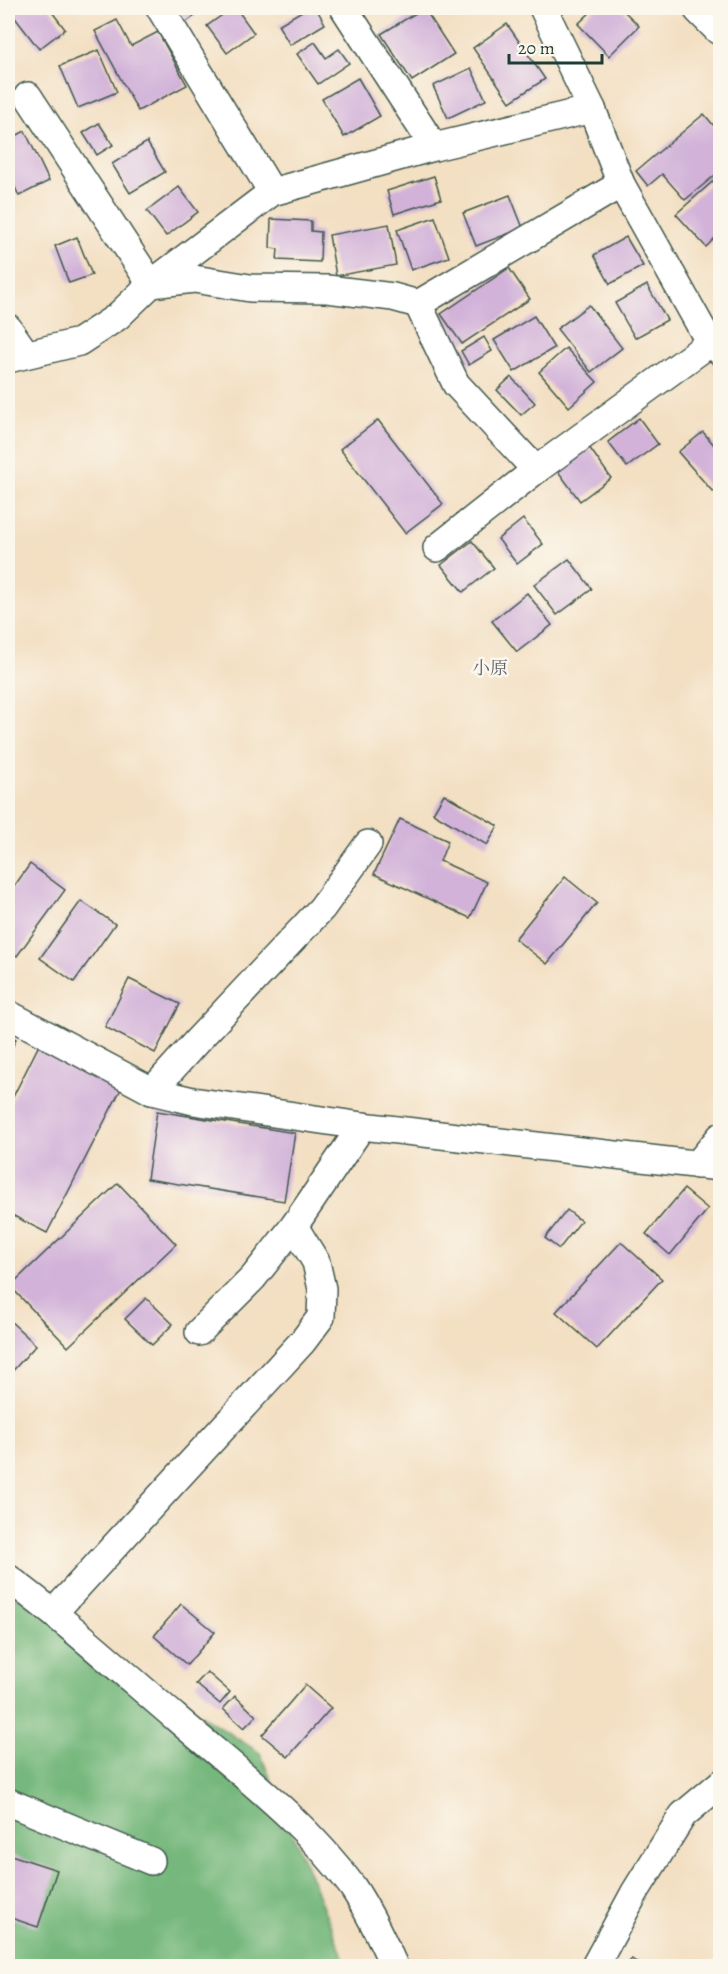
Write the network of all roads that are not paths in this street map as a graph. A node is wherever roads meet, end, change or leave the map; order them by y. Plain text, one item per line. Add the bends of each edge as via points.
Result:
1 (160, 8) edge
2 (344, 8) edge
3 (543, 8) edge
4 (700, 8) edge
5 (720, 28) edge
6 (28, 96) dead end
7 (592, 109) junction
8 (434, 147) junction
9 (621, 184) junction
10 (272, 192) junction
11 (152, 284) junction
12 (418, 304) junction
13 (8, 328) edge
14 (715, 347) edge
15 (17, 357) edge
16 (536, 470) junction
17 (437, 548) dead end
18 (368, 844) dead end
19 (8, 1014) edge
20 (152, 1091) junction
21 (362, 1126) junction
22 (720, 1137) edge
23 (709, 1166) edge
24 (294, 1226) junction
25 (199, 1332) dead end
26 (9, 1582) edge
27 (54, 1612) junction
28 (720, 1784) edge
29 (8, 1802) edge
30 (151, 1861) dead end
31 (394, 1966) edge
32 (595, 1966) edge

1 - 10 street
2 - 8 street
3 - 7 street
4 - 5 highway
6 - 11 street
7 - 8 street
7 - 9 street
8 - 10 street
9 - 12 street
9 - 14 street
10 - 11 street
11 - 12 street via 194,279 250,288 327,289
11 - 15 street via 117,317 79,342
12 - 16 street via 456,384
13 - 15 street
14 - 16 street
16 - 17 street
18 - 20 street via 322,908
19 - 20 street
20 - 21 street via 193,1101
21 - 23 street
21 - 24 street
22 - 23 street
24 - 25 street via 253,1278
24 - 27 street via 316,1262 322,1289 321,1317
26 - 27 street
27 - 31 street via 289,1815 352,1887
28 - 32 street via 683,1815
29 - 30 street

